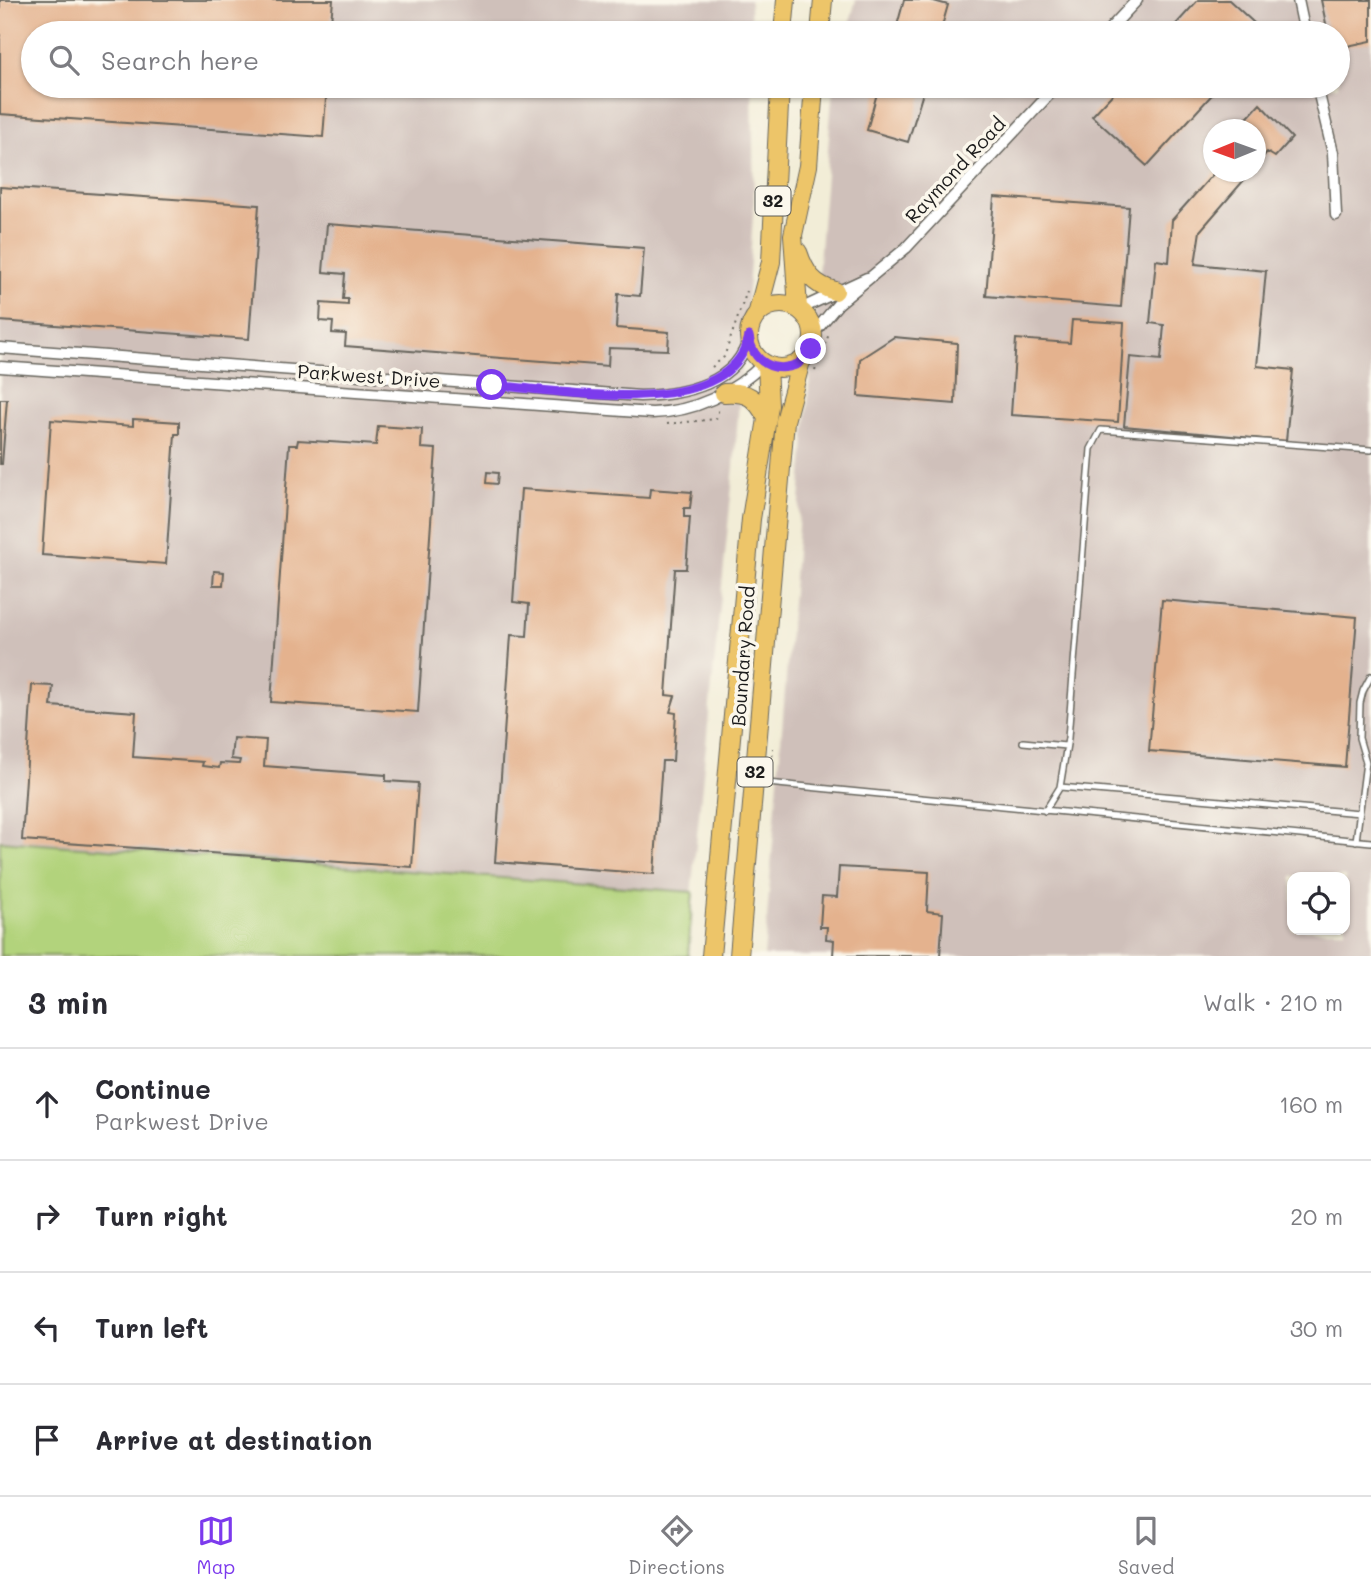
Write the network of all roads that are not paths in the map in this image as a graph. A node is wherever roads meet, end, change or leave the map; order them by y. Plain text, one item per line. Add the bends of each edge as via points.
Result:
1 (786, 0) edge
2 (823, 0) edge
3 (1138, 0) edge
4 (1298, 0) edge
5 (784, 21) edge
6 (821, 21) edge
7 (1118, 21) edge
8 (1302, 21) edge
9 (779, 98) edge
10 (813, 98) edge
11 (1046, 98) edge
12 (1320, 98) edge
13 (1336, 215) dead end
14 (793, 235) junction
15 (874, 275) junction
16 (835, 291) junction
17 (799, 309) junction
18 (757, 315) junction
19 (813, 334) junction
20 (749, 336) junction
21 (0, 348) edge
22 (802, 361) junction
23 (765, 364) junction
24 (0, 367) edge
25 (469, 384) junction
26 (724, 393) junction
27 (467, 400) junction
28 (767, 418) junction
29 (1371, 450) edge
30 (1371, 676) edge
31 (1023, 742) dead end
32 (1066, 746) junction
33 (754, 782) junction
34 (1060, 787) junction
35 (1045, 811) junction
36 (1360, 813) junction
37 (1356, 841) junction
38 (1371, 842) edge
39 (711, 956) edge
40 (739, 956) edge

1 - 5 main road
2 - 6 main road
3 - 7 street
4 - 8 street
9 - 18 main road, 32 via 771,262
10 - 14 main road, 32 via 808,166
11 - 15 street, Raymond Road via 906,248
12 - 13 street via 1333,153
14 - 16 main road via 810,278
14 - 17 main road, 32
15 - 16 street, Raymond Road
15 - 19 street, Raymond Road via 838,304
16 - 17 street, Raymond Road
17 - 18 main road via 780,304
17 - 19 main road, 32
18 - 20 main road, 32
19 - 22 main road, 32 via 811,349
20 - 23 main road, 32 via 752,350
20 - 25 street, Parkwest Drive via 736,365 675,394 640,396
21 - 25 street, Parkwest Drive
22 - 23 main road via 783,368
22 - 33 main road, Boundary Road / 32 via 785,421
23 - 26 street, Parkwest Drive
23 - 28 main road, Boundary Road / 32
24 - 27 street, Parkwest Drive
25 - 27 street
26 - 27 street, Parkwest Drive via 688,409 652,413
26 - 28 main road via 752,397
28 - 39 main road, Boundary Road / 32 via 751,519
29 - 32 lane via 1101,430 1091,449
30 - 36 lane via 1360,703 1359,738 1366,762
31 - 32 lane
32 - 34 lane
33 - 35 lane
33 - 40 main road, Boundary Road / 32
34 - 35 lane
34 - 36 lane
35 - 37 lane
36 - 37 lane
37 - 38 lane

